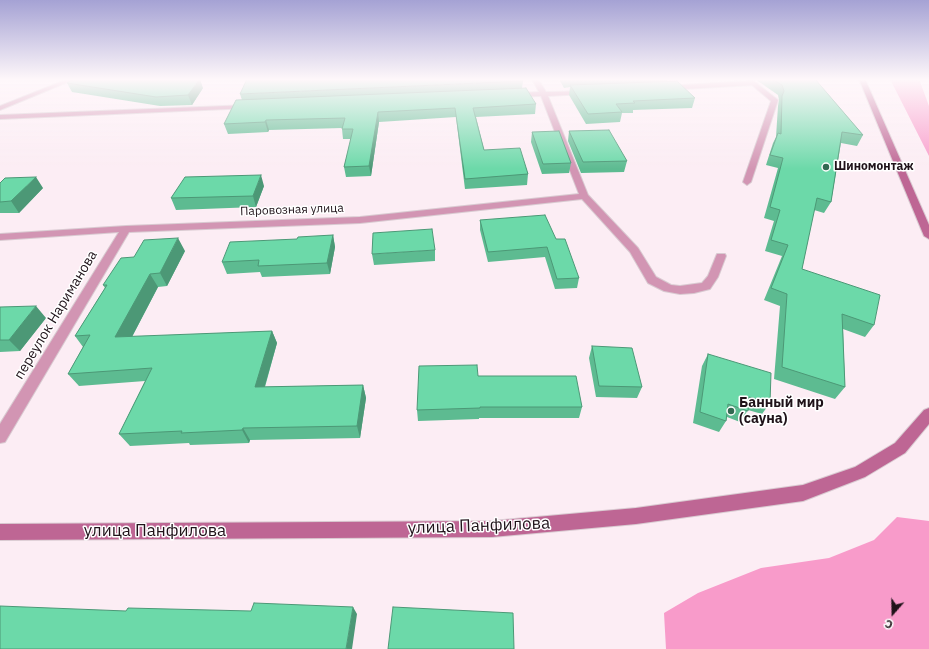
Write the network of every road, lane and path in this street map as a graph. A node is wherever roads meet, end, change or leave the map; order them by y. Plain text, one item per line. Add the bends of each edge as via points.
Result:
1 (181, 109) edge
2 (550, 109) edge
3 (772, 109) edge
4 (875, 109) edge
5 (0, 117) edge
6 (747, 182) dead end
7 (584, 196) junction
8 (126, 229) junction
9 (929, 236) edge
10 (0, 238) edge
11 (721, 256) dead end
12 (929, 414) edge
13 (0, 437) edge
14 (0, 532) edge

1 - 5 street
2 - 7 street
3 - 6 street
4 - 9 main road
7 - 8 street, Паровозная улица via 360,220
7 - 11 street via 634,250 652,280 668,288 694,289 706,286 713,277
8 - 10 street, Паровозная улица
8 - 13 street, переулок Нариманова
12 - 14 main road, улица Панфилова via 900,448 860,472 803,493 636,516 492,529

